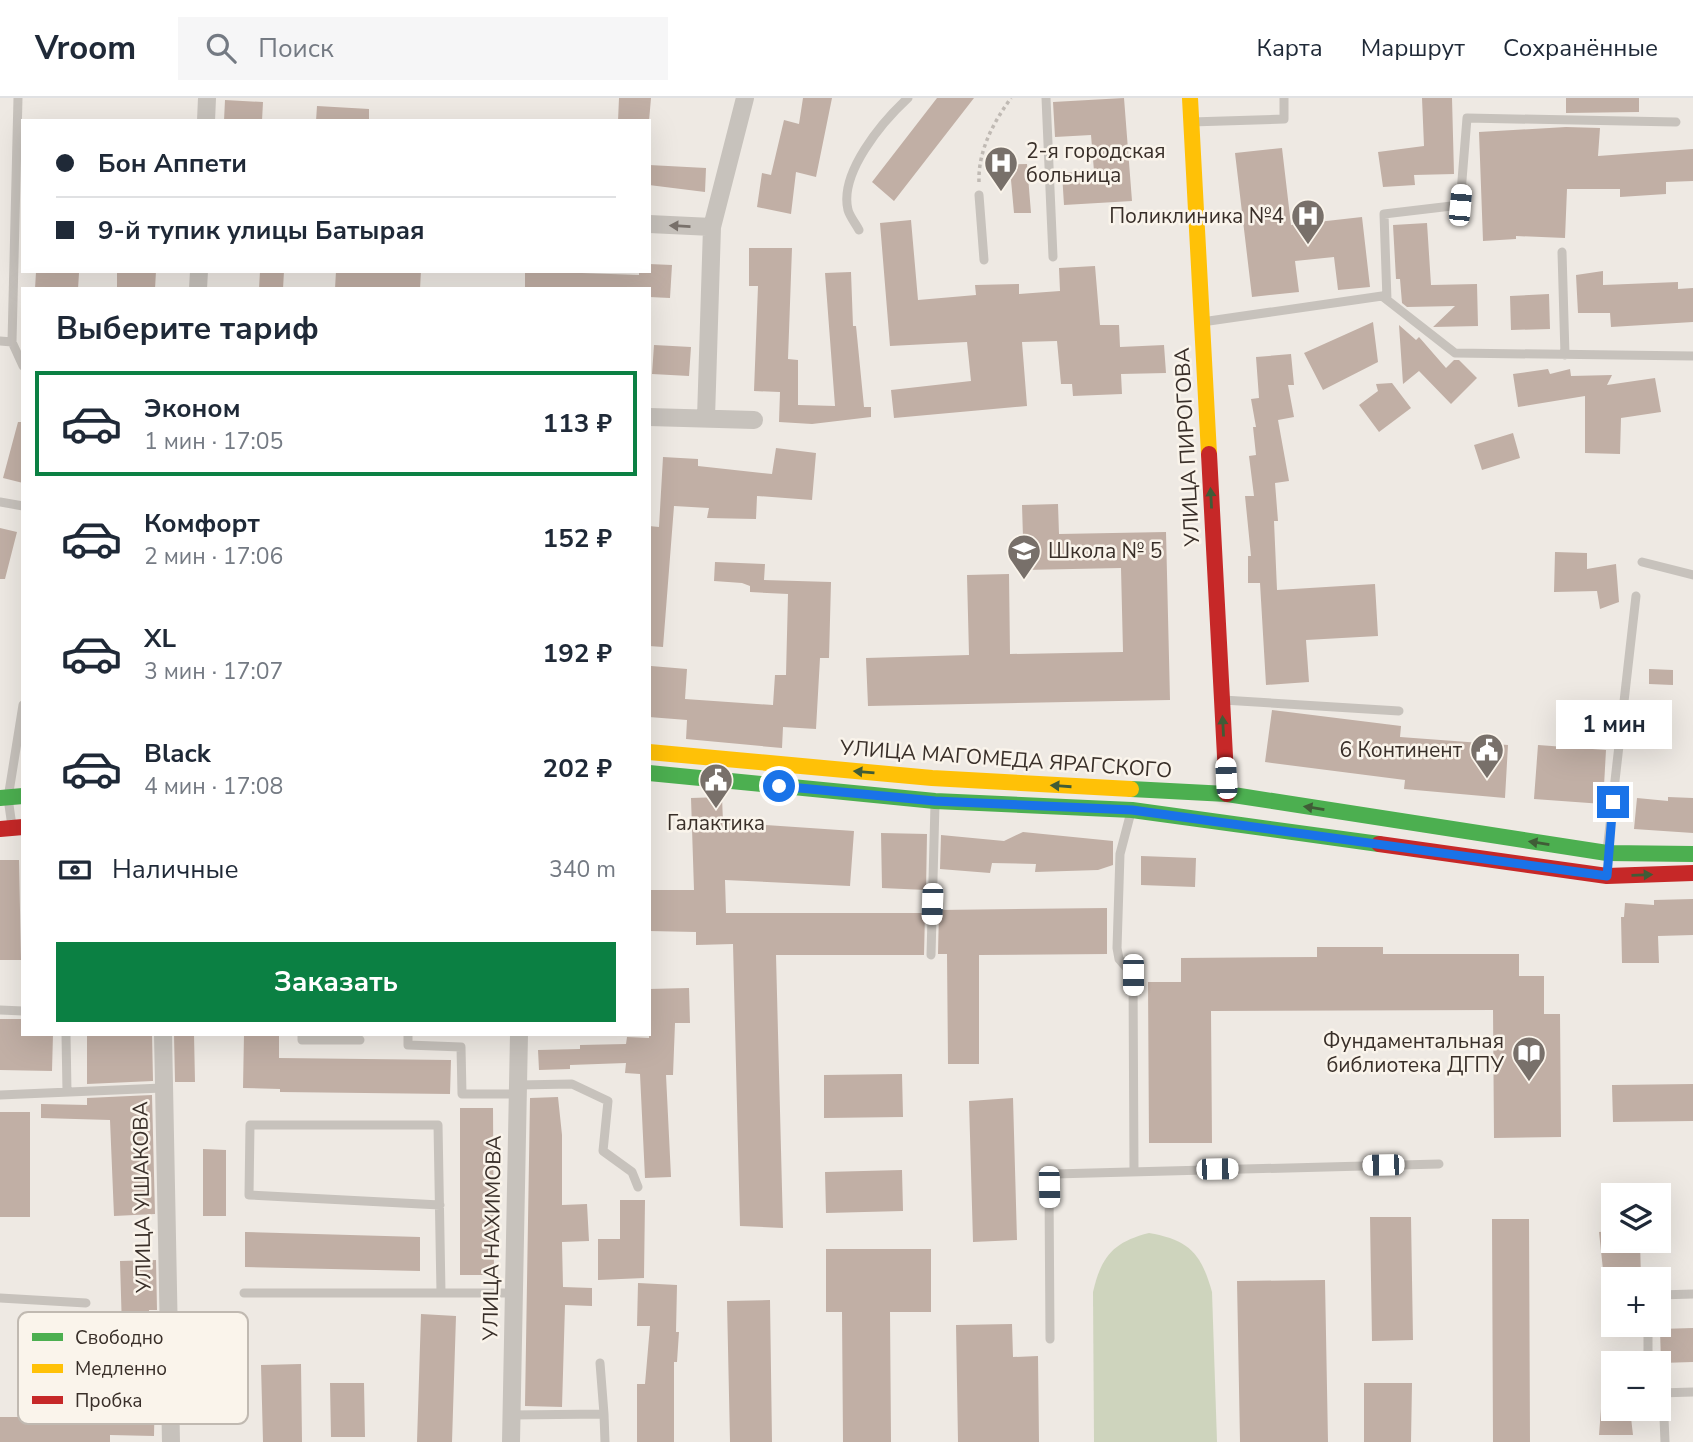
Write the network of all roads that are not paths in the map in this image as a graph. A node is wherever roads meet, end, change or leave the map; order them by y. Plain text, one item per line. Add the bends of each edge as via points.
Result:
1 (18, 98) edge
2 (207, 98) edge
3 (745, 98) edge
4 (908, 98) edge
5 (1046, 98) edge
6 (1190, 98) edge
7 (1284, 98) edge
8 (206, 119) edge
9 (1676, 121) dead end
10 (1191, 122) junction
11 (979, 195) road end
12 (651, 224) edge
13 (712, 227) junction
14 (859, 230) dead end
15 (1562, 252) dead end
16 (1053, 257) dead end
17 (984, 260) dead end
18 (1387, 300) junction
19 (1202, 322) junction
20 (0, 341) edge
21 (12, 341) junction
22 (1565, 355) junction
23 (1693, 356) edge
24 (21, 361) edge
25 (651, 417) edge
26 (706, 418) junction
27 (754, 420) dead end
28 (0, 502) edge
29 (21, 506) edge
30 (1642, 562) dead end
31 (1693, 575) edge
32 (1636, 596) dead end
33 (1222, 700) junction
34 (1399, 711) dead end
35 (21, 719) edge
36 (651, 752) edge
37 (651, 773) edge
38 (932, 778) junction
39 (1129, 790) junction
40 (1227, 794) junction
41 (10, 798) edge
42 (935, 801) junction
43 (1132, 810) junction
44 (12, 828) edge
45 (1607, 853) junction
46 (1693, 854) edge
47 (1693, 873) edge
48 (1607, 876) junction
49 (931, 955) dead end
50 (0, 1010) edge
51 (21, 1011) edge
52 (66, 1036) edge
53 (163, 1036) edge
54 (302, 1036) edge
55 (408, 1036) edge
56 (519, 1036) edge
57 (359, 1040) dead end
58 (162, 1088) junction
59 (518, 1089) junction
60 (66, 1092) junction
61 (0, 1096) edge
62 (1438, 1164) dead end
63 (1134, 1171) junction
64 (638, 1186) dead end
65 (440, 1205) junction
66 (244, 1293) dead end
67 (441, 1293) junction
68 (514, 1293) junction
69 (1693, 1294) edge
70 (1671, 1295) edge
71 (0, 1298) edge
72 (86, 1303) dead end
73 (168, 1312) edge
74 (1050, 1339) dead end
75 (600, 1363) dead end
76 (1693, 1392) edge
77 (1671, 1393) edge
78 (604, 1414) junction
79 (511, 1415) junction
80 (1663, 1421) edge
81 (171, 1424) edge
82 (171, 1442) edge
83 (510, 1442) edge
84 (605, 1442) edge
85 (1665, 1442) edge

1 - 21 lane
2 - 8 street
3 - 13 street
4 - 14 lane via 883,121 849,180 848,211
5 - 16 lane
6 - 10 main road, УЛИЦА ПИРОГОВА
7 - 10 lane via 1284,119
9 - 18 lane via 1467,118 1460,205 1384,214
10 - 19 main road, УЛИЦА ПИРОГОВА
11 - 17 lane
13 -> 12 street
13 - 26 street
15 - 22 lane
18 - 19 lane via 1382,296
18 - 22 lane via 1455,353
33 -> 19 main road, УЛИЦА ПИРОГОВА
20 - 21 lane
21 - 24 lane
22 - 23 lane
25 - 26 street
26 - 27 street
28 - 29 lane
30 - 31 lane
32 - 45 lane
33 - 34 lane
40 -> 33 main road, УЛИЦА ПИРОГОВА
35 - 41 lane
38 -> 36 main road, УЛИЦА МАГОМЕДА ЯРАГСКОГО
37 - 42 main road, УЛИЦА МАГОМЕДА ЯРАГСКОГО
39 -> 38 main road, УЛИЦА МАГОМЕДА ЯРАГСКОГО
38 - 42 lane
39 - 40 main road, УЛИЦА МАГОМЕДА ЯРАГСКОГО
39 - 43 lane
45 -> 40 main road, УЛИЦА МАГОМЕДА ЯРАГСКОГО
41 - 44 lane
42 - 43 main road, УЛИЦА МАГОМЕДА ЯРАГСКОГО
42 - 49 lane
43 - 48 main road, УЛИЦА МАГОМЕДА ЯРАГСКОГО
43 - 63 lane via 1120,854 1117,948 1119,959 1133,975
45 - 46 main road, УЛИЦА МАГОМЕДА ЯРАГСКОГО
45 - 48 lane
48 -> 47 main road, УЛИЦА МАГОМЕДА ЯРАГСКОГО
50 - 51 lane
52 - 60 lane
53 - 58 street, УЛИЦА УШАКОВА
54 - 57 lane via 302,1040
55 - 59 lane via 408,1045 461,1047 462,1094
56 - 59 street, УЛИЦА НАХИМОВА
58 - 60 lane
58 - 73 street, УЛИЦА УШАКОВА
59 - 64 lane via 572,1084 608,1101 603,1151 632,1172
59 - 68 street, УЛИЦА НАХИМОВА
60 - 61 lane
62 - 63 lane
63 - 74 lane via 1052,1176
65 - 65 lane via 439,1125 250,1125 248,1195
65 - 67 lane
66 - 67 lane
67 - 68 lane
68 - 79 street, УЛИЦА НАХИМОВА
69 - 70 lane
71 - 72 lane
75 - 78 lane
76 - 77 lane
78 - 79 lane
78 - 84 lane
79 - 83 street, УЛИЦА НАХИМОВА
80 - 85 lane
81 - 82 street, УЛИЦА УШАКОВА

